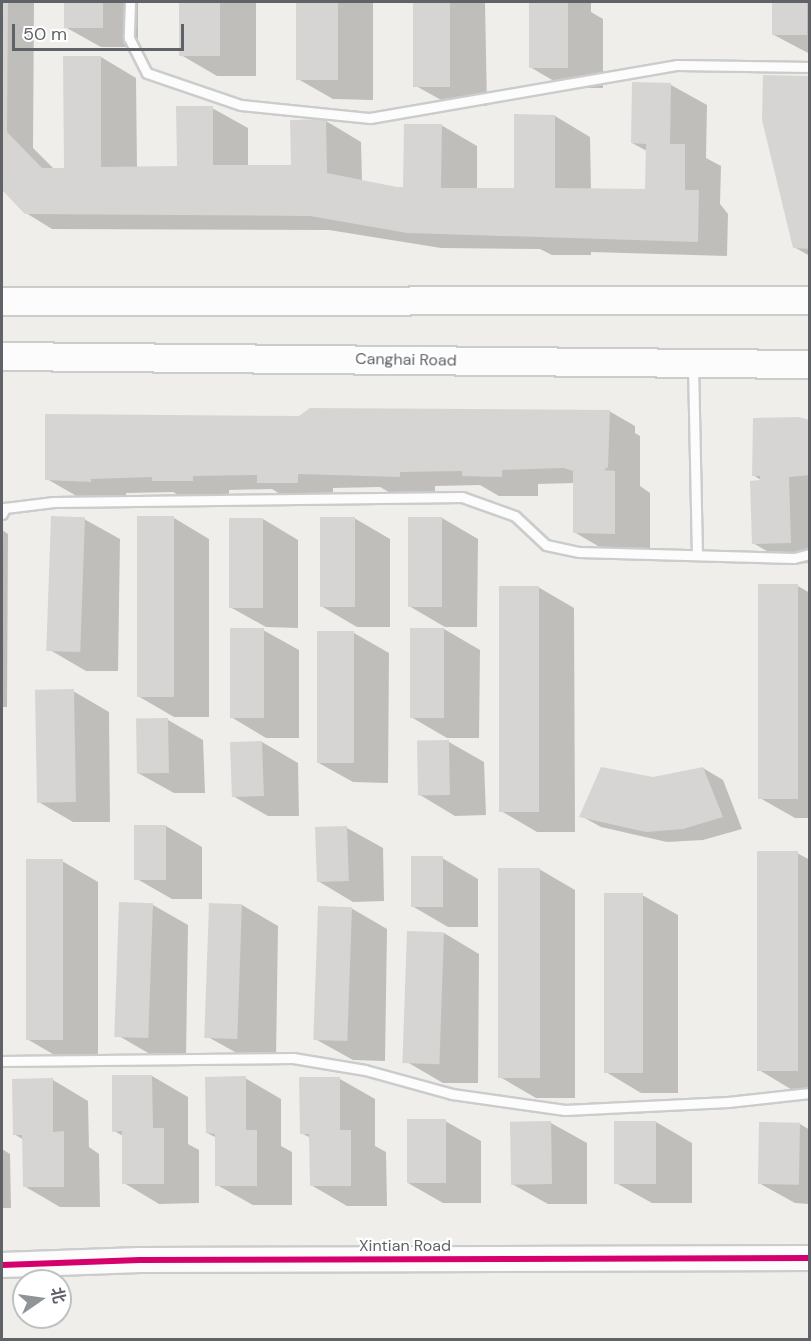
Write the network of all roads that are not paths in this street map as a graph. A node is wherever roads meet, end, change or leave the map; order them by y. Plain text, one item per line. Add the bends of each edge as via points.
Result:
1 (130, 2) edge
2 (810, 67) edge
3 (810, 300) edge
4 (2, 301) edge
5 (2, 356) edge
6 (693, 363) junction
7 (810, 364) edge
8 (2, 514) edge
9 (697, 553) junction
10 (810, 554) edge
11 (2, 1061) edge
12 (810, 1093) edge
13 (810, 1258) edge
14 (2, 1265) edge

1 - 2 lane via 129,38 147,73 241,105 370,118 677,65
3 - 4 main road
5 - 6 main road, Canghai Road
6 - 7 main road, Canghai Road
6 - 9 lane
8 - 9 lane via 5,508 54,502 462,497 515,516 546,545 579,552
9 - 10 lane via 794,558
11 - 12 lane via 293,1058 365,1070 452,1094 565,1110 728,1102
13 - 14 street, Xintian Road via 152,1260

